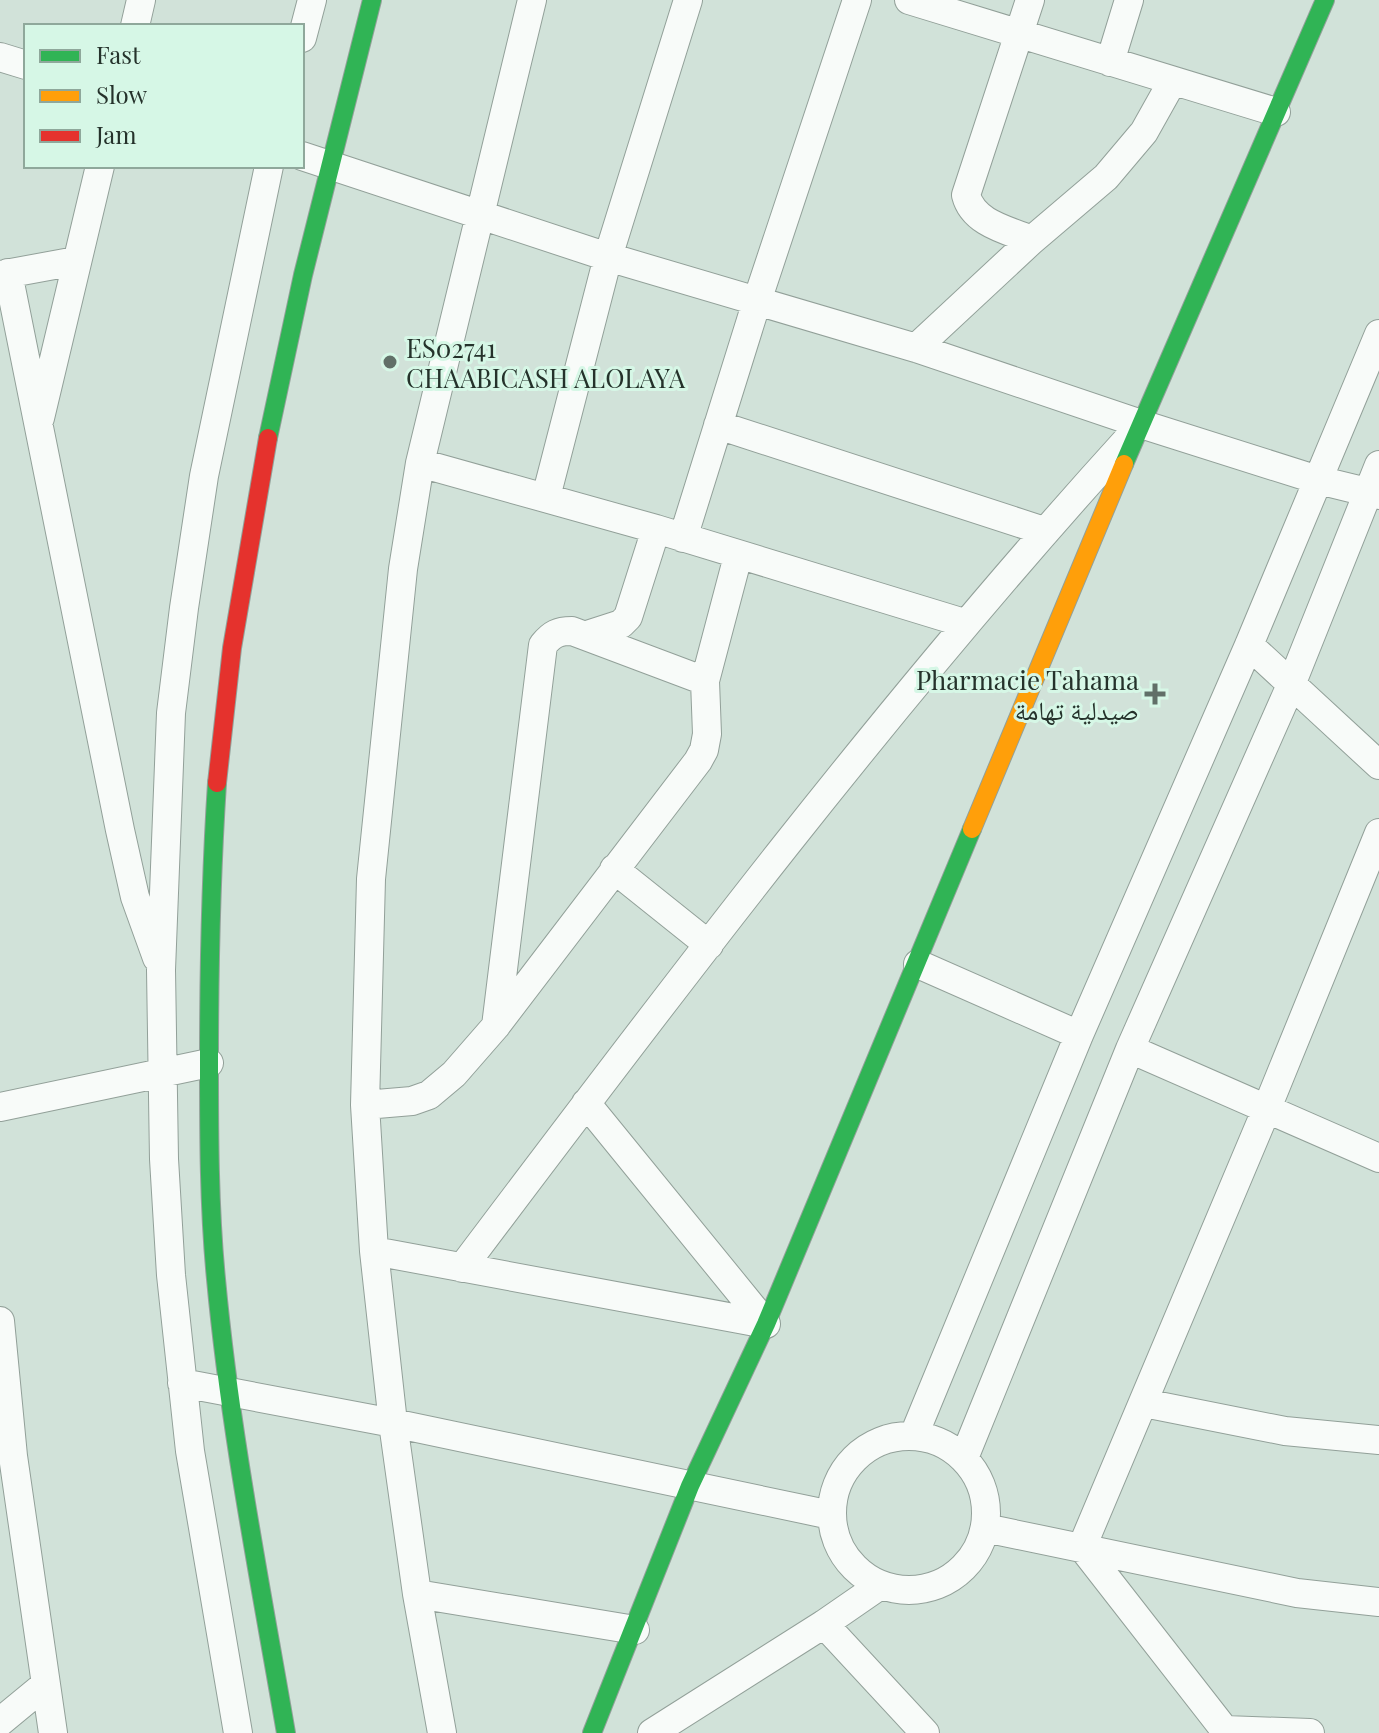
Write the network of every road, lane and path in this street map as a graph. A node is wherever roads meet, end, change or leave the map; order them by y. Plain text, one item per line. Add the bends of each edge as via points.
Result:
1 (141, 0) edge
2 (312, 0) edge
3 (372, 0) edge
4 (532, 0) edge
5 (688, 0) edge
6 (857, 0) edge
7 (909, 0) edge
8 (1030, 0) edge
9 (1129, 0) edge
10 (1325, 0) edge
11 (135, 24) edge
12 (304, 30) edge
13 (1020, 35) junction
14 (0, 57) edge
15 (1110, 62) junction
16 (24, 64) edge
17 (1172, 82) junction
18 (1276, 112) junction
19 (315, 160) edge
20 (99, 168) edge
21 (269, 168) edge
22 (479, 214) junction
23 (1032, 240) junction
24 (608, 257) junction
25 (76, 261) junction
26 (4, 274) edge
27 (757, 301) junction
28 (1379, 334) edge
29 (916, 348) junction
30 (1141, 424) junction
31 (718, 425) junction
32 (38, 427) junction
33 (420, 463) junction
34 (1379, 465) edge
35 (1318, 480) junction
36 (1374, 494) edge
37 (546, 497) junction
38 (656, 529) junction
39 (1044, 531) junction
40 (683, 538) junction
41 (738, 556) junction
42 (964, 623) junction
43 (587, 635) junction
44 (1249, 645) junction
45 (705, 681) junction
46 (1291, 685) junction
47 (1379, 765) edge
48 (1379, 833) edge
49 (614, 869) junction
50 (709, 945) junction
51 (918, 964) junction
52 (161, 970) junction
53 (495, 1027) junction
54 (1079, 1035) junction
55 (1130, 1049) junction
56 (209, 1063) junction
57 (163, 1073) junction
58 (586, 1103) junction
59 (365, 1105) junction
60 (0, 1107) edge
61 (1267, 1108) junction
62 (1379, 1158) edge
63 (374, 1251) junction
64 (462, 1268) junction
65 (0, 1321) edge
66 (766, 1324) junction
67 (182, 1383) junction
68 (230, 1392) junction
69 (1144, 1403) junction
70 (393, 1423) junction
71 (914, 1435) junction
72 (1379, 1440) edge
73 (964, 1458) junction
74 (690, 1486) junction
75 (831, 1515) junction
76 (985, 1528) junction
77 (1082, 1547) junction
78 (879, 1586) junction
79 (417, 1594) junction
80 (1379, 1602) edge
81 (824, 1624) junction
82 (635, 1630) junction
83 (46, 1684) junction
84 (0, 1722) edge
85 (1226, 1732) edge
86 (53, 1733) edge
87 (238, 1733) edge
88 (286, 1733) edge
89 (442, 1733) edge
90 (592, 1733) edge
91 (652, 1733) edge
92 (925, 1733) edge
93 (1310, 1733) edge

1 - 11 street
2 - 12 street
3 - 19 street
4 - 22 street
5 - 24 street
6 - 27 street
7 - 13 street
8 - 13 street
9 - 15 street
10 - 18 street
13 - 15 street
13 - 23 street via 966,195 976,216
14 - 16 street
15 - 17 street
17 - 18 street
17 - 23 street via 1144,132 1106,177
18 - 30 street
19 - 22 street
19 - 56 street via 221,741 213,846
20 - 25 street
21 - 52 street via 204,476 184,608 171,713
22 - 24 street
22 - 33 street
23 - 29 street
24 - 27 street
24 - 37 street
25 - 26 street
25 - 32 street
26 - 32 street
27 - 29 street
27 - 31 street
28 - 35 street
29 - 30 street
30 - 35 street
30 - 39 street
30 - 51 street
31 - 39 street
31 - 40 street
32 - 52 street via 135,897
33 - 37 street
33 - 59 street via 403,569 371,879
34 - 36 street
35 - 36 street
35 - 44 street
36 - 46 street
37 - 38 street
38 - 40 street
38 - 43 street via 628,617
39 - 42 street
40 - 41 street
41 - 42 street
41 - 45 street
42 - 50 street
43 - 45 street
43 - 53 street via 561,631 543,645
44 - 46 street
44 - 54 street
45 - 49 street via 704,750
46 - 47 street
46 - 55 street
48 - 61 street
49 - 50 street
49 - 53 street
50 - 58 street
51 - 54 street
51 - 66 street
52 - 57 street
53 - 59 street via 429,1095
54 - 71 street
55 - 61 street
55 - 73 street
56 - 57 street
56 - 68 street via 216,1280
57 - 60 street
57 - 67 street via 171,1275
58 - 64 street
58 - 66 street
59 - 63 street
61 - 62 street
61 - 69 street
63 - 64 street
63 - 70 street
64 - 66 street
65 - 83 street via 13,1456
66 - 74 street
67 - 68 street
67 - 87 street
68 - 70 street
68 - 88 street
69 - 72 street via 1285,1431
69 - 77 street
70 - 74 street
70 - 79 street
71 - 73 street via 941,1442
71 - 75 street via 882,1440 855,1457 837,1483
73 - 76 street via 979,1479 986,1503
74 - 75 street
74 - 82 street
75 - 78 street via 845,1557
76 - 77 street
76 - 78 street via 969,1563 954,1577 918,1591
77 - 80 street via 1297,1593
77 - 85 street
78 - 81 street
79 - 82 street
79 - 89 street
81 - 91 street
81 - 92 street
82 - 90 street
83 - 84 street
83 - 86 street
85 - 93 street

